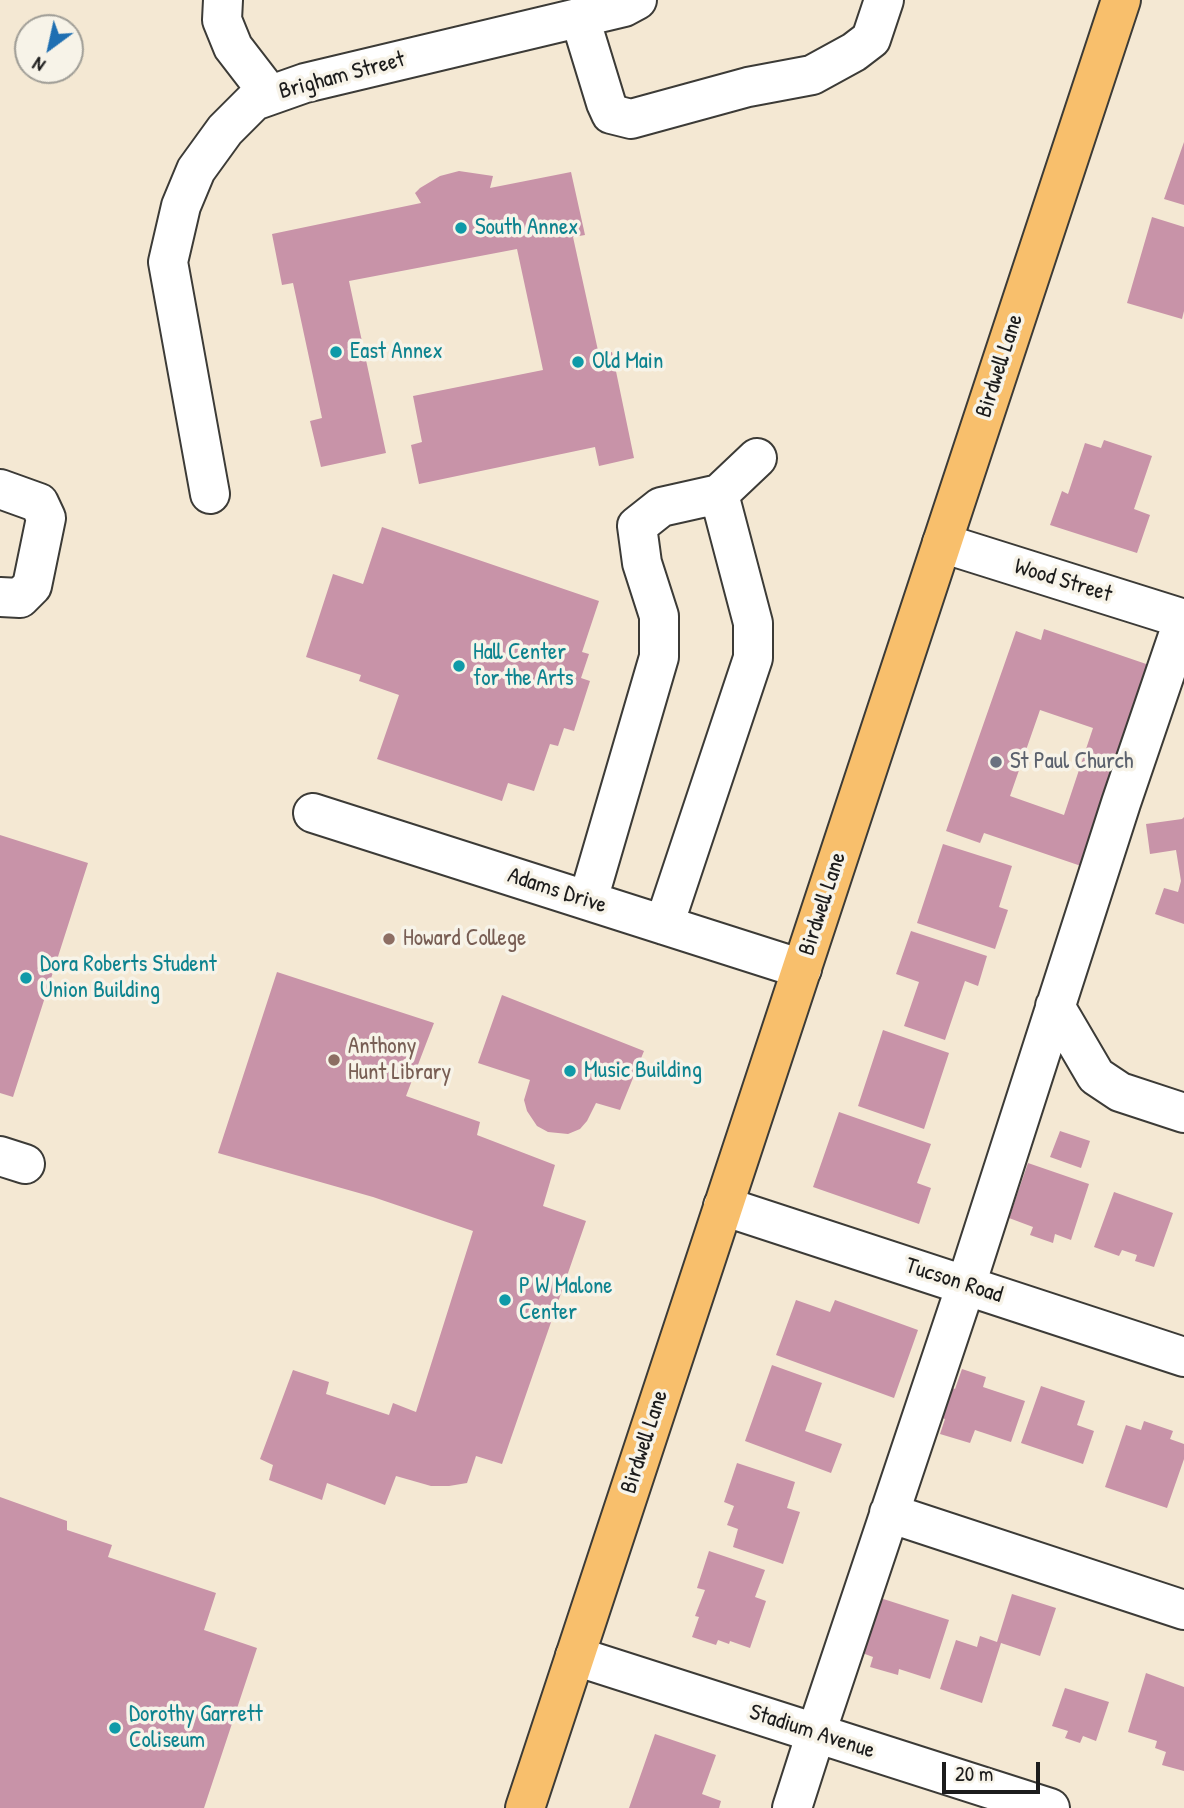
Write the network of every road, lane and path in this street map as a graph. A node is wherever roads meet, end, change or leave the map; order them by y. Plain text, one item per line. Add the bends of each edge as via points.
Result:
1 (223, 0) edge
2 (637, 0) edge
3 (884, 0) edge
4 (1121, 0) edge
5 (580, 18) junction
6 (270, 95) junction
7 (757, 458) dead end
8 (0, 489) edge
9 (210, 494) dead end
10 (719, 494) junction
11 (942, 543) junction
12 (0, 597) edge
13 (1184, 619) edge
14 (313, 813) dead end
15 (588, 901) junction
16 (664, 925) junction
17 (802, 969) junction
18 (1055, 1006) junction
19 (1184, 1113) edge
20 (723, 1206) junction
21 (966, 1285) junction
22 (1184, 1357) edge
23 (889, 1513) junction
24 (1184, 1610) edge
25 (575, 1656) junction
26 (816, 1732) junction
27 (524, 1808) edge
28 (792, 1808) edge
29 (1050, 1808) edge

1 - 6 street via 222,20 233,47
2 - 5 street, Brigham Street via 624,8
3 - 5 street via 871,39 812,75 631,119 611,114
4 - 11 main road, Birdwell Lane
5 - 6 street, Brigham Street
6 - 9 street, Brigham Street via 254,101 234,120 196,170 181,206 168,262
7 - 10 street
8 - 12 street via 39,503 46,518 32,586 20,598
10 - 15 street via 661,507 637,526 642,563 659,616 659,657
10 - 16 street via 753,623 753,658
11 - 13 street, Wood Street
11 - 17 main road, Birdwell Lane
13 - 18 street
14 - 15 street, Adams Drive
15 - 16 street, Adams Drive
16 - 17 street, Adams Drive
17 - 20 main road, Birdwell Lane
18 - 19 street via 1096,1076 1120,1092
18 - 21 street
20 - 21 street, Tucson Road
20 - 25 main road, Birdwell Lane
21 - 22 street, Tucson Road
21 - 23 street
23 - 24 street
23 - 26 street
25 - 26 street, Stadium Avenue
25 - 27 main road, Birdwell Lane
26 - 28 street
26 - 29 street, Stadium Avenue

